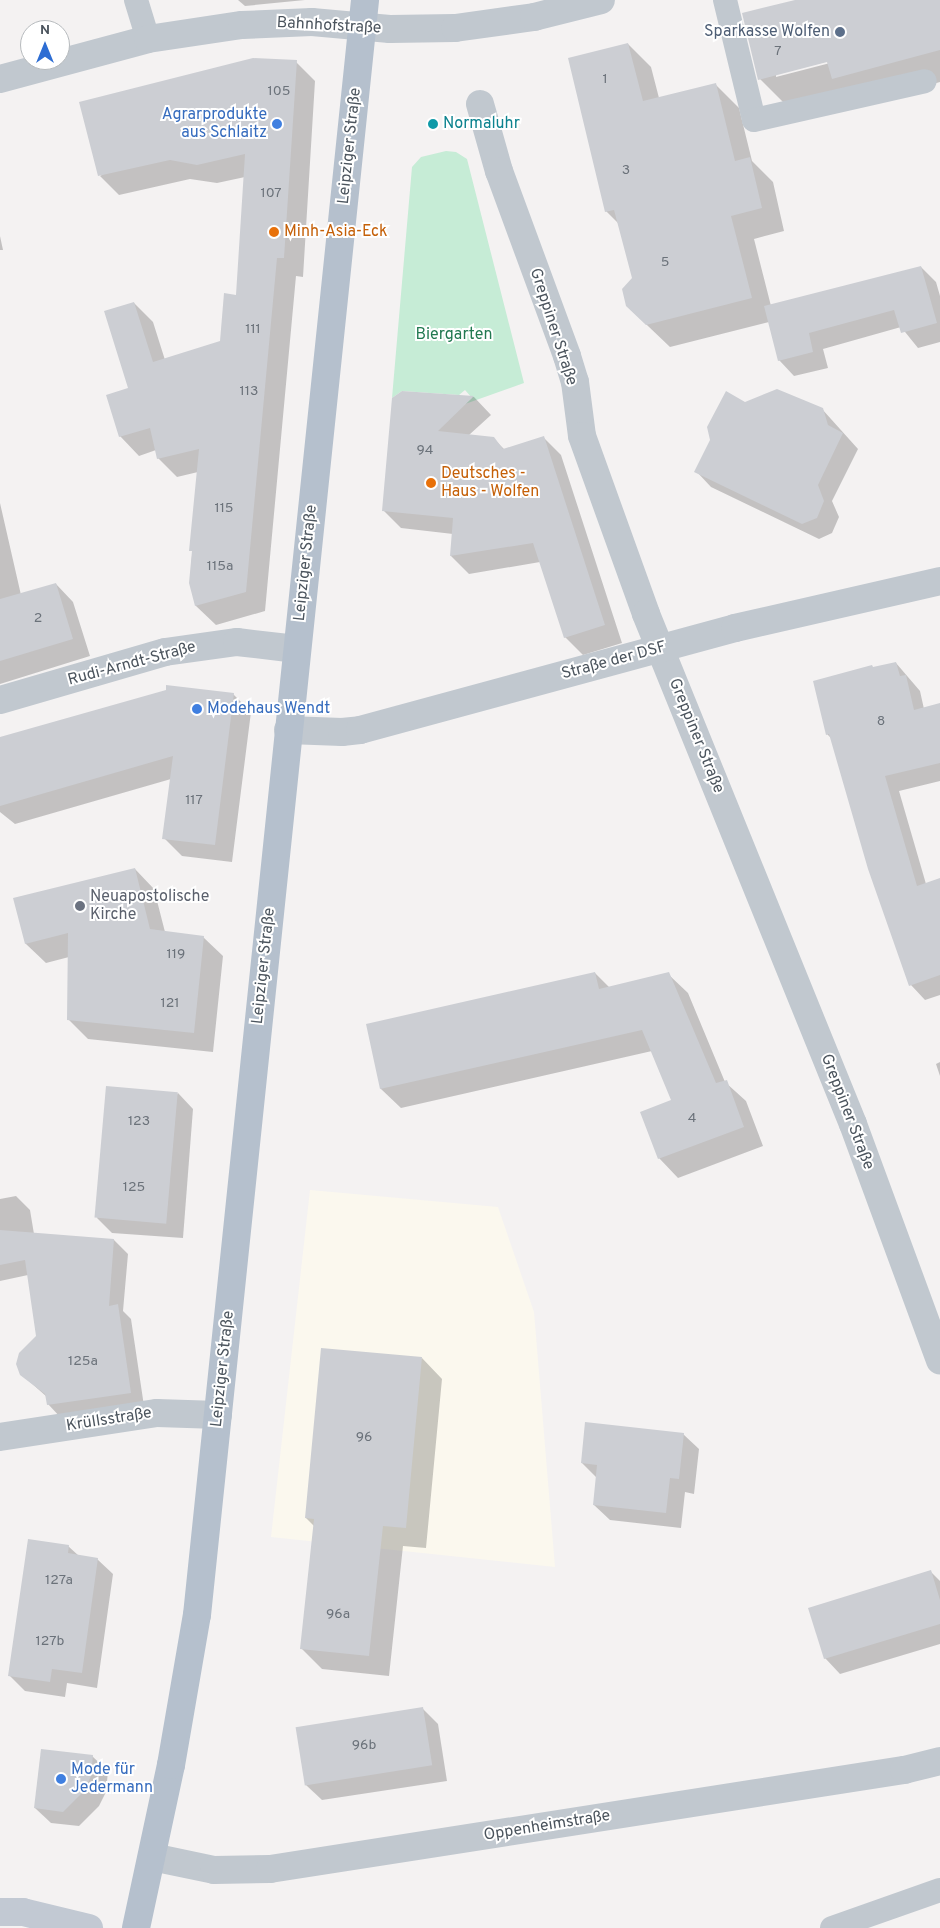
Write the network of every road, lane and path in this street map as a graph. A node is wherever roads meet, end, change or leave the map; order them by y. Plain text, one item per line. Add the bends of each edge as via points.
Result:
1 (136, 0) edge
2 (365, 0) edge
3 (601, 0) edge
4 (725, 0) edge
5 (362, 26) junction
6 (148, 39) junction
7 (0, 78) edge
8 (925, 81) dead end
9 (480, 104) dead end
10 (940, 581) edge
11 (661, 648) junction
12 (297, 649) junction
13 (0, 700) edge
14 (288, 730) junction
15 (940, 1360) edge
16 (218, 1415) junction
17 (0, 1437) edge
18 (940, 1761) edge
19 (152, 1857) junction
20 (940, 1890) edge
21 (0, 1912) edge
22 (89, 1928) edge
23 (136, 1928) edge
24 (832, 1928) edge

1 - 6 lane
2 - 5 main road, Leipziger Straße
3 - 5 street, Bahnhofstraße via 534,17 473,26 390,29
4 - 8 lane via 754,120
5 - 6 street, Bahnhofstraße via 312,22 251,25
5 - 12 main road, Leipziger Straße
6 - 7 street, Bahnhofstraße
9 - 11 street, Greppiner Straße via 499,172 574,382 582,436
10 - 11 street, Straße der DSF
11 - 14 street, Straße der DSF via 360,730
11 - 15 street, Greppiner Straße via 853,1124
12 - 13 street, Rudi-Arndt-Straße via 237,642 164,652
12 - 14 main road, Leipziger Straße
14 - 16 main road, Leipziger Straße
16 - 17 street, Krüllsstraße via 157,1412
16 - 19 main road, Leipziger Straße via 197,1615
18 - 19 street, Oppenheimstraße via 904,1770 270,1869 214,1870
19 - 23 main road, Leipziger Straße
20 - 24 lane
21 - 22 street via 23,1912

